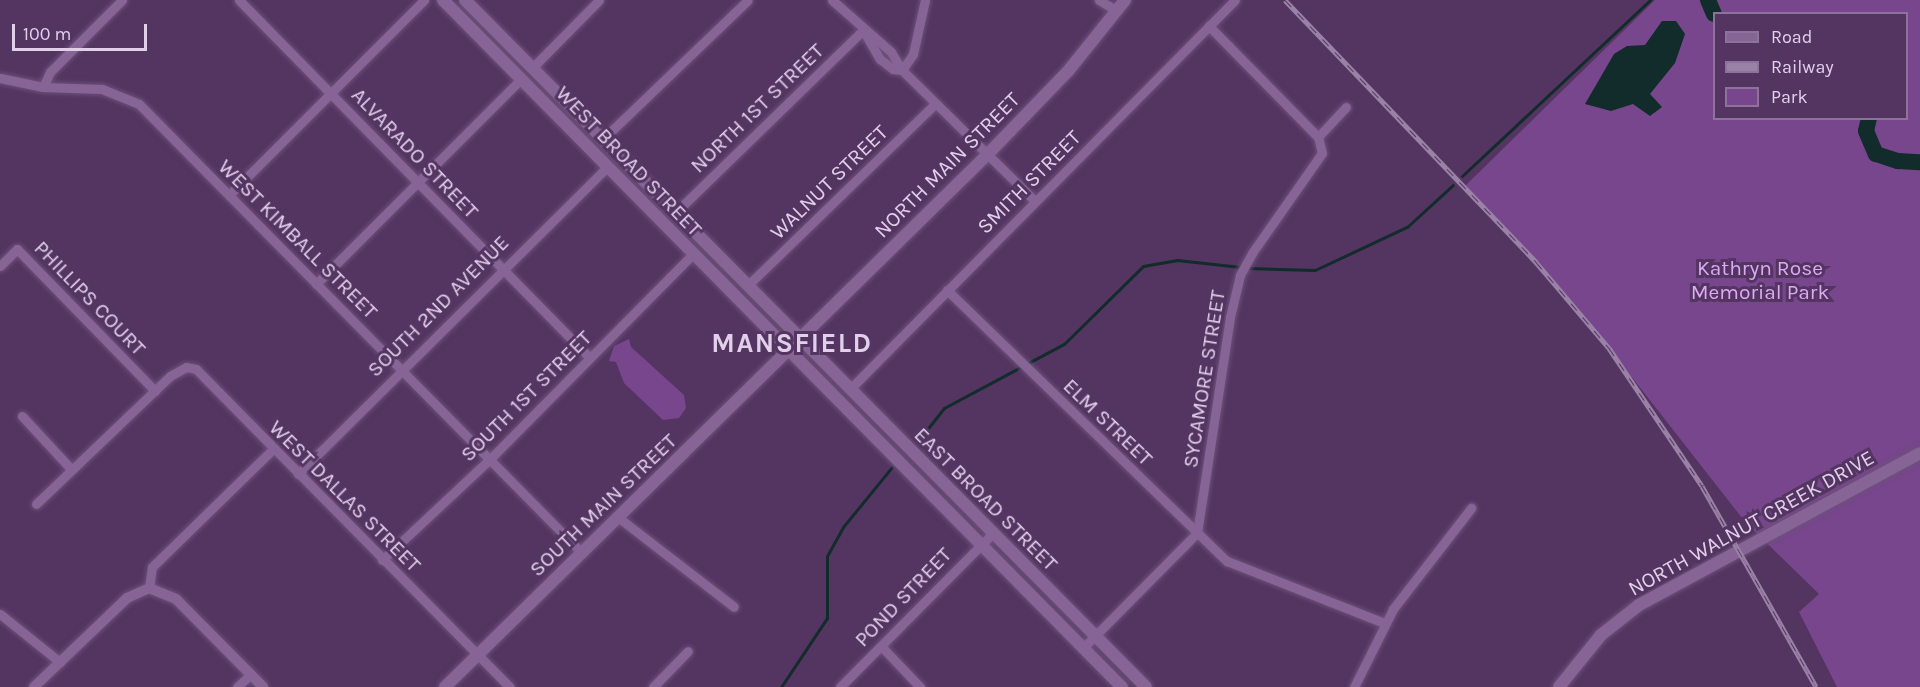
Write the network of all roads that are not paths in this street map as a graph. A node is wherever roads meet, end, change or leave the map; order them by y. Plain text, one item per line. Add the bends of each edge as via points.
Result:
1 (122, 0) edge
2 (239, 0) edge
3 (424, 0) edge
4 (443, 0) edge
5 (465, 0) edge
6 (599, 0) edge
7 (748, 0) edge
8 (832, 0) edge
9 (925, 0) edge
10 (1099, 0) edge
11 (1125, 0) edge
12 (1235, 0) edge
13 (1116, 11) junction
14 (1209, 26) junction
15 (863, 30) junction
16 (533, 67) junction
17 (902, 70) junction
18 (0, 78) edge
19 (521, 79) junction
20 (43, 87) junction
21 (331, 93) junction
22 (935, 104) junction
23 (1346, 107) dead end
24 (1318, 137) junction
25 (604, 138) junction
26 (987, 155) junction
27 (607, 167) junction
28 (418, 182) junction
29 (229, 195) junction
30 (1035, 201) junction
31 (676, 212) junction
32 (705, 243) junction
33 (693, 254) junction
34 (0, 266) edge
35 (504, 270) junction
36 (316, 284) junction
37 (747, 286) junction
38 (947, 290) junction
39 (800, 338) junction
40 (787, 350) junction
41 (590, 358) junction
42 (402, 369) junction
43 (849, 389) junction
44 (154, 391) junction
45 (22, 416) dead end
46 (885, 425) junction
47 (874, 436) junction
48 (273, 449) junction
49 (1920, 453) edge
50 (490, 459) junction
51 (71, 469) junction
52 (931, 471) junction
53 (298, 474) junction
54 (920, 482) junction
55 (36, 504) dead end
56 (1472, 508) dead end
57 (619, 518) junction
58 (993, 533) junction
59 (1197, 533) junction
60 (981, 544) junction
61 (582, 553) junction
62 (382, 560) junction
63 (149, 588) junction
64 (734, 607) dead end
65 (0, 614) edge
66 (1384, 623) junction
67 (1095, 636) junction
68 (881, 646) junction
69 (1083, 648) junction
70 (688, 651) dead end
71 (477, 654) junction
72 (60, 663) junction
73 (250, 674) junction
74 (34, 687) edge
75 (237, 687) edge
76 (263, 687) edge
77 (445, 687) edge
78 (510, 687) edge
79 (652, 687) edge
80 (840, 687) edge
81 (920, 687) edge
82 (1122, 687) edge
83 (1146, 687) edge
84 (1354, 687) edge
85 (1558, 687) edge

1 - 20 street via 50,72
2 - 21 street, ALVARADO STREET
3 - 21 street
4 - 19 main road, WEST BROAD STREET
5 - 16 main road, WEST BROAD STREET
6 - 16 street
7 - 25 street
8 - 15 street
9 - 17 street via 913,54
10 - 13 street
11 - 13 main road, NORTH MAIN STREET
12 - 14 street, SMITH STREET
13 - 26 main road, NORTH MAIN STREET via 1069,70
14 - 24 street
14 - 30 street, SMITH STREET
15 - 17 street via 891,52
15 - 31 street, NORTH 1ST STREET
16 - 19 main road
16 - 25 main road, WEST BROAD STREET
17 - 22 street
18 - 20 street, WEST KIMBALL STREET
19 - 27 main road, WEST BROAD STREET
19 - 28 street
20 - 29 street, WEST KIMBALL STREET via 102,89 139,104
21 - 28 street, ALVARADO STREET
21 - 29 street
22 - 26 street
22 - 37 street, WALNUT STREET
23 - 24 street
24 - 59 street, SYCAMORE STREET via 1323,146 1319,160 1246,264 1236,290
25 - 31 main road, WEST BROAD STREET
26 - 30 street
26 - 39 main road, NORTH MAIN STREET
27 - 33 main road, WEST BROAD STREET
27 - 35 street, SOUTH 2ND AVENUE
28 - 35 street, ALVARADO STREET
28 - 36 street
29 - 36 street, WEST KIMBALL STREET
30 - 38 street, SMITH STREET
31 - 32 main road, WEST BROAD STREET
32 - 33 main road
32 - 37 main road, WEST BROAD STREET
33 - 40 main road, WEST BROAD STREET
33 - 41 street, SOUTH 1ST STREET
34 - 44 street, PHILLIPS COURT via 17,249
35 - 41 street, ALVARADO STREET
35 - 42 street, SOUTH 2ND AVENUE
36 - 42 street, WEST KIMBALL STREET
37 - 39 main road, WEST BROAD STREET
38 - 43 street, SMITH STREET
38 - 59 street, ELM STREET
39 - 40 main road, NORTH MAIN STREET
39 - 43 main road, EAST BROAD STREET
40 - 47 main road, EAST BROAD STREET
40 - 57 main road, SOUTH MAIN STREET
41 - 50 street, SOUTH 1ST STREET
42 - 50 street, WEST KIMBALL STREET
42 - 53 street, SOUTH 2ND AVENUE
43 - 46 main road, EAST BROAD STREET
44 - 48 street, WEST DALLAS STREET via 186,367 205,378
44 - 51 street
45 - 51 street
46 - 47 main road
46 - 52 main road, EAST BROAD STREET
47 - 54 main road, EAST BROAD STREET
48 - 53 street, WEST DALLAS STREET
48 - 63 street via 152,567
49 - 85 main road, NORTH WALNUT CREEK DRIVE via 1639,605 1601,635
50 - 61 street, WEST KIMBALL STREET
50 - 62 street, SOUTH 1ST STREET
51 - 55 street
52 - 54 main road
52 - 58 main road, EAST BROAD STREET
53 - 62 street, WEST DALLAS STREET
54 - 60 main road, EAST BROAD STREET
56 - 66 street
57 - 61 main road, SOUTH MAIN STREET
57 - 64 street
58 - 60 street, POND STREET
58 - 67 main road, EAST BROAD STREET
59 - 66 street, ELM STREET via 1227,561
59 - 67 street
60 - 68 street, POND STREET
60 - 69 main road, EAST BROAD STREET
61 - 71 main road, SOUTH MAIN STREET
62 - 71 street, WEST DALLAS STREET
63 - 72 street via 127,598
63 - 73 street via 176,599
65 - 72 street
66 - 84 street
67 - 69 street
67 - 83 main road, EAST BROAD STREET
68 - 80 street, POND STREET
68 - 81 street
69 - 82 main road, EAST BROAD STREET
70 - 79 street
71 - 77 main road, SOUTH MAIN STREET
71 - 78 street, WEST DALLAS STREET
72 - 74 street
73 - 75 street
73 - 76 street

